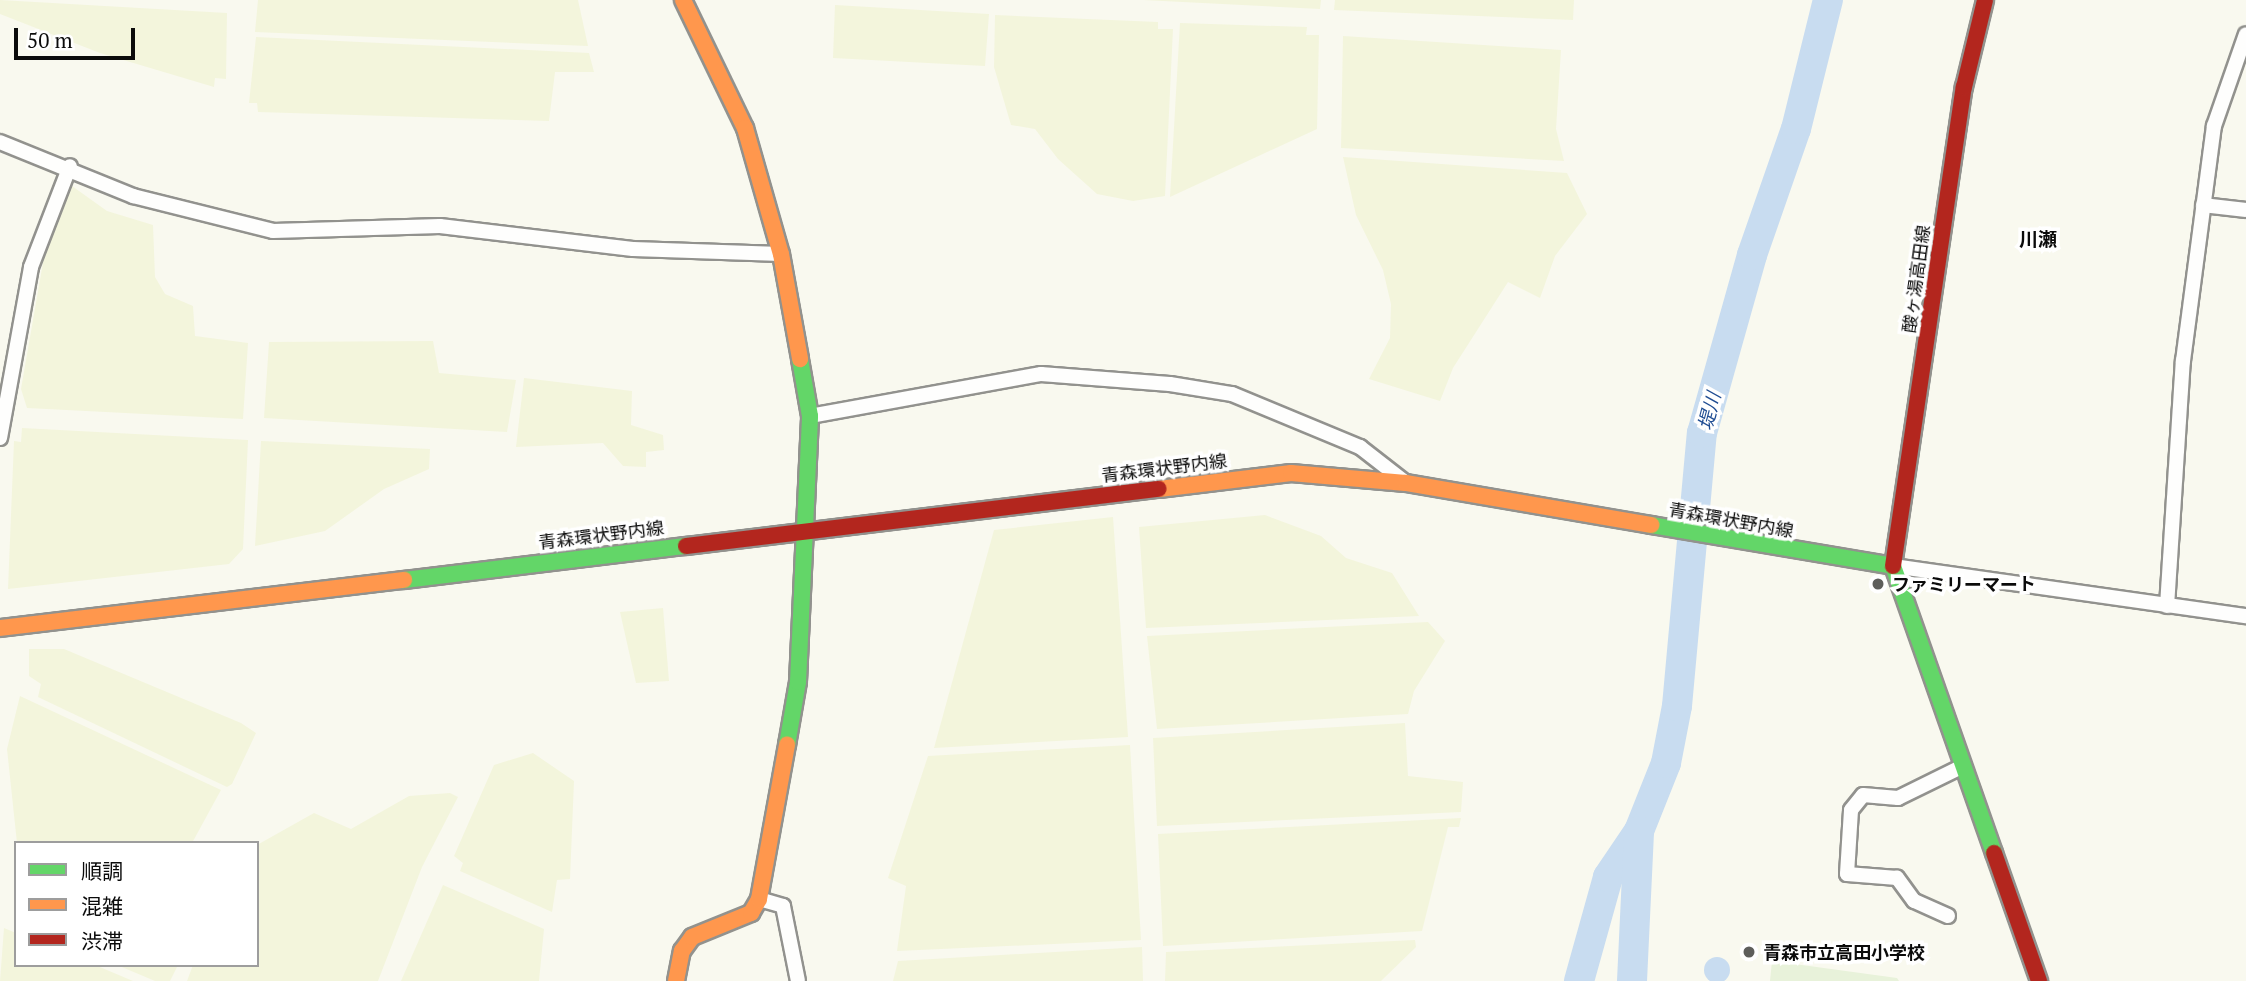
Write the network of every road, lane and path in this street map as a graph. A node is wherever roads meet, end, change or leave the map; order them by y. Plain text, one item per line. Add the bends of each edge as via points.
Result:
1 (683, 0) edge
2 (1985, 0) edge
3 (2246, 34) edge
4 (2242, 50) edge
5 (0, 142) edge
6 (70, 166) junction
7 (2203, 205) junction
8 (2246, 210) edge
9 (781, 254) junction
10 (810, 416) junction
11 (0, 438) edge
12 (1406, 483) junction
13 (804, 531) junction
14 (1893, 566) junction
15 (2167, 606) junction
16 (2246, 617) edge
17 (0, 628) edge
18 (1961, 767) junction
19 (759, 899) junction
20 (1948, 916) dead end
21 (676, 981) edge
22 (798, 981) edge
23 (2039, 981) edge

1 - 9 main road via 745,128
2 - 14 main road, 酸ヶ湯高田線 via 1964,87
3 - 4 street
4 - 7 street via 2221,93
5 - 6 street
6 - 9 street via 133,196 274,231 440,226 633,249
6 - 11 street via 31,267
7 - 8 street
7 - 15 street via 2174,455 2175,530
9 - 10 main road
10 - 12 street via 1041,374 1170,384 1233,394 1360,447
10 - 13 main road
12 - 13 main road, 青森環状野内線 via 1291,473
12 - 14 main road, 青森環状野内線
13 - 17 main road, 青森環状野内線
13 - 19 main road via 798,682
14 - 15 street
14 - 18 main road
15 - 16 street
18 - 20 street via 1898,799 1863,795 1851,810 1847,874 1897,878 1914,901
18 - 23 main road
19 - 21 main road via 751,913 692,937 682,951
19 - 22 street via 783,906

